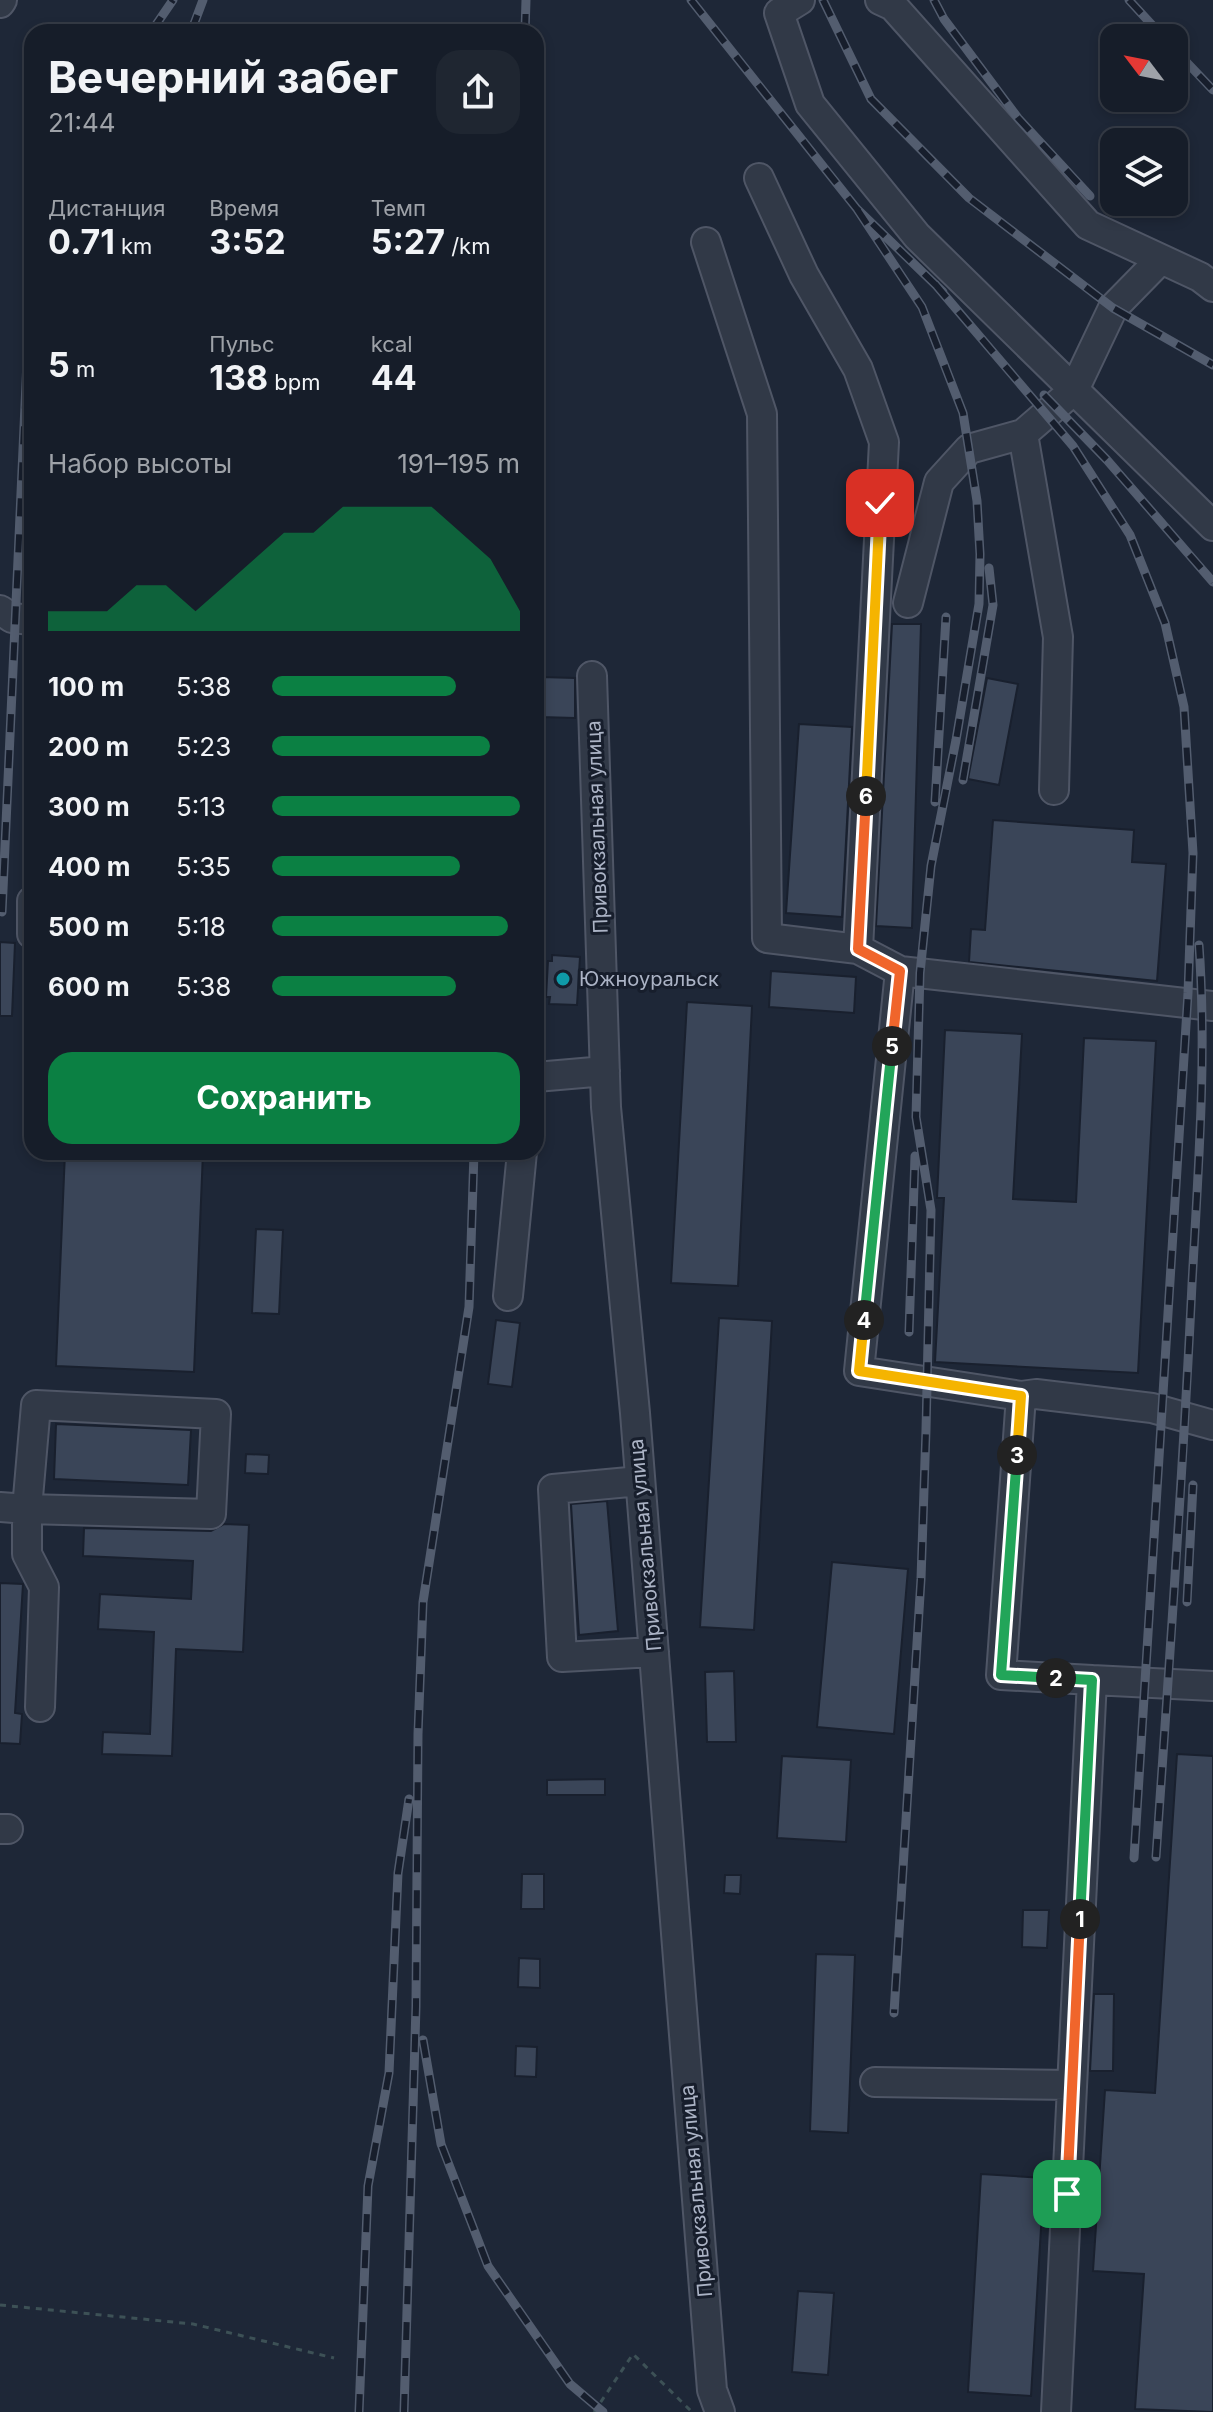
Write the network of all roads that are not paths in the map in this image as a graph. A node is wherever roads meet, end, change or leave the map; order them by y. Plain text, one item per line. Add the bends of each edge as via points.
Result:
1 (800, 0) edge
2 (880, 0) edge
3 (759, 178) dead end
4 (706, 242) dead end
5 (1161, 259) junction
6 (1213, 287) edge
7 (1074, 390) junction
8 (1023, 434) junction
9 (1213, 526) edge
10 (908, 603) dead end
11 (0, 610) edge
12 (24, 619) edge
13 (592, 676) dead end
14 (1054, 790) dead end
15 (858, 949) junction
16 (900, 971) junction
17 (1213, 1006) edge
18 (605, 1071) junction
19 (544, 1076) edge
20 (521, 1160) edge
21 (508, 1296) dead end
22 (1021, 1396) junction
23 (1213, 1425) edge
24 (640, 1481) junction
25 (14, 1508) edge
26 (654, 1652) junction
27 (1092, 1680) junction
28 (1213, 1686) edge
29 (40, 1707) dead end
30 (875, 2082) dead end
31 (1072, 2085) junction
32 (720, 2412) edge
33 (1056, 2412) edge

1 - 7 street via 779,13 810,104 917,236
2 - 5 street via 893,6 1088,225
3 - 15 street via 804,275 858,369 884,442
4 - 15 street via 762,414 767,938
5 - 6 street
5 - 7 street via 1113,308
7 - 8 street
7 - 9 street
8 - 10 street via 969,449 939,482
8 - 14 street via 1058,637
11 - 12 street
13 - 18 street, Привокзальная улица
15 - 16 street
16 - 17 street
16 - 22 street via 859,1371
18 - 19 street
18 - 24 street, Привокзальная улица
20 - 21 street
22 - 23 street via 1152,1408
22 - 27 street via 1001,1675
24 - 26 street, Привокзальная улица
24 - 26 street via 553,1489 562,1657
25 - 25 street via 36,1405 216,1414 211,1514
25 - 29 street via 27,1554 44,1587
26 - 32 street, Привокзальная улица via 712,2390
27 - 28 street
27 - 31 street
30 - 31 street
31 - 33 street

